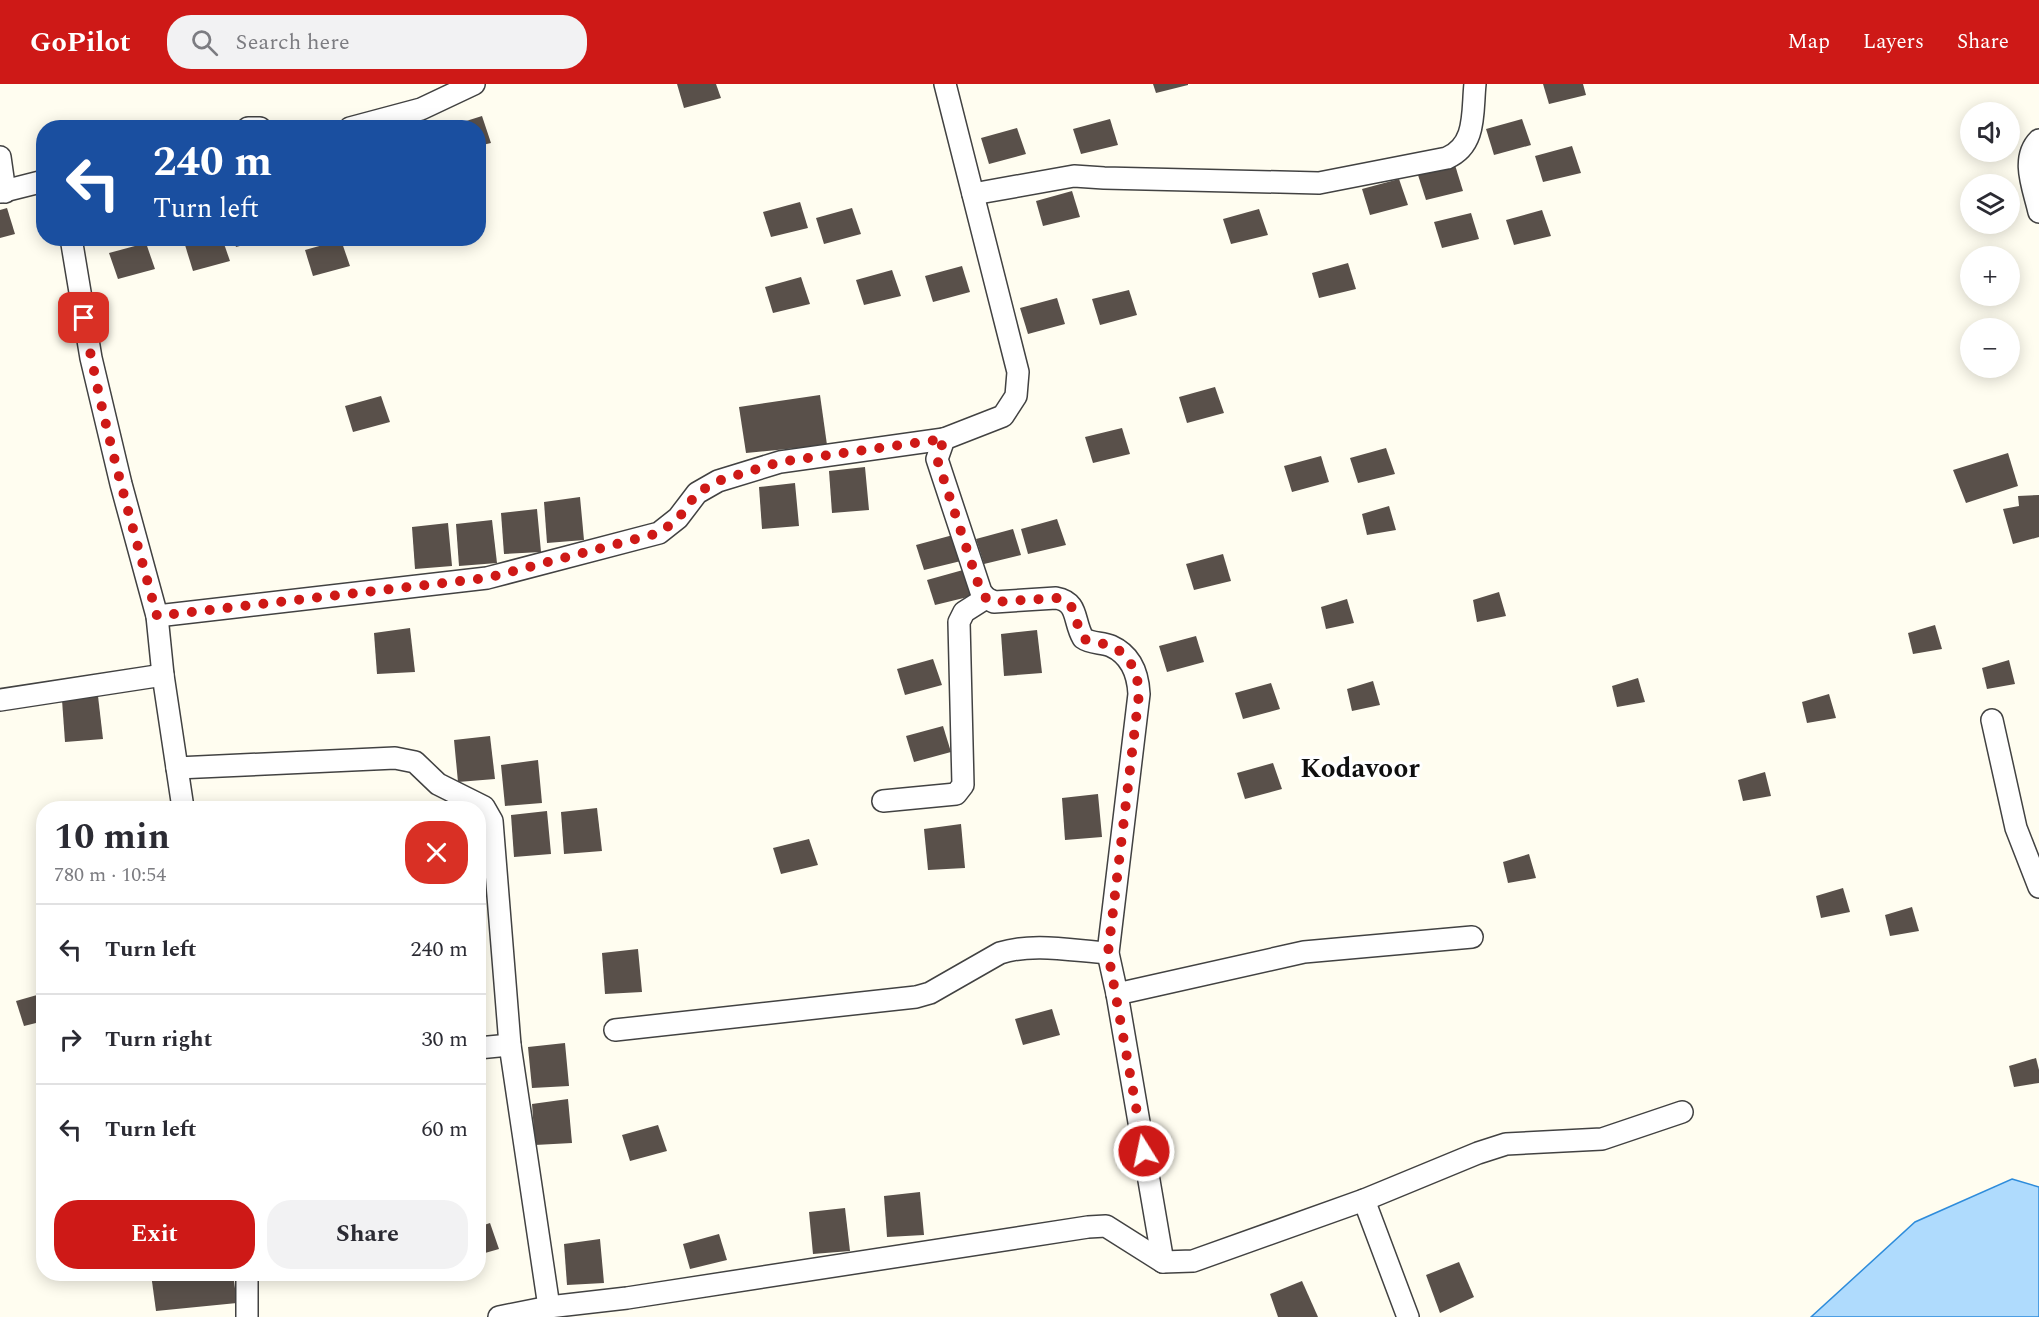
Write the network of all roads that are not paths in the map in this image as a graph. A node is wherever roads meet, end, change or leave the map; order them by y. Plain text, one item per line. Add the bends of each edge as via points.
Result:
1 (474, 84) edge
2 (945, 84) edge
3 (1475, 84) edge
4 (380, 120) edge
5 (2039, 140) edge
6 (0, 157) edge
7 (36, 183) edge
8 (2, 192) edge
9 (973, 194) junction
10 (2039, 212) edge
11 (72, 246) edge
12 (944, 439) junction
13 (986, 598) junction
14 (157, 616) junction
15 (163, 675) junction
16 (0, 700) edge
17 (1992, 720) dead end
18 (177, 768) junction
19 (182, 801) edge
20 (472, 801) edge
21 (883, 801) dead end
22 (486, 810) edge
23 (2039, 887) edge
24 (1472, 937) dead end
25 (1108, 953) junction
26 (1117, 994) junction
27 (615, 1030) dead end
28 (510, 1045) junction
29 (486, 1047) edge
30 (1682, 1112) dead end
31 (1364, 1200) junction
32 (1163, 1262) junction
33 (247, 1281) edge
34 (549, 1307) junction
35 (247, 1317) edge
36 (499, 1317) edge
37 (1408, 1317) edge

1 - 4 street via 421,109
2 - 9 street
3 - 9 street via 1466,144 1447,158 1319,183 1074,176
5 - 10 street via 2028,159
6 - 8 street
7 - 8 street
9 - 12 street via 1018,372 1016,396 1003,416
11 - 14 street via 91,358
12 - 13 street via 937,459
12 - 14 street via 759,468 718,481 697,493 678,519 659,533 487,578
13 - 21 street via 964,612 959,622 963,785 956,794
13 - 25 street via 994,602 1063,599 1071,604 1083,638 1126,655 1138,680
14 - 15 street
15 - 16 street
15 - 18 street
17 - 23 street via 2016,828
18 - 19 street
18 - 20 street via 395,758 415,762 438,784
22 - 28 street via 492,821
24 - 26 street via 1304,952
25 - 26 street
25 - 27 street via 1011,949 916,997
26 - 32 street
28 - 29 street
28 - 34 street
30 - 31 street via 1602,1138 1506,1144
31 - 32 street via 1193,1261
31 - 37 street
32 - 34 street via 1106,1227 1089,1227
33 - 35 street
34 - 36 street

